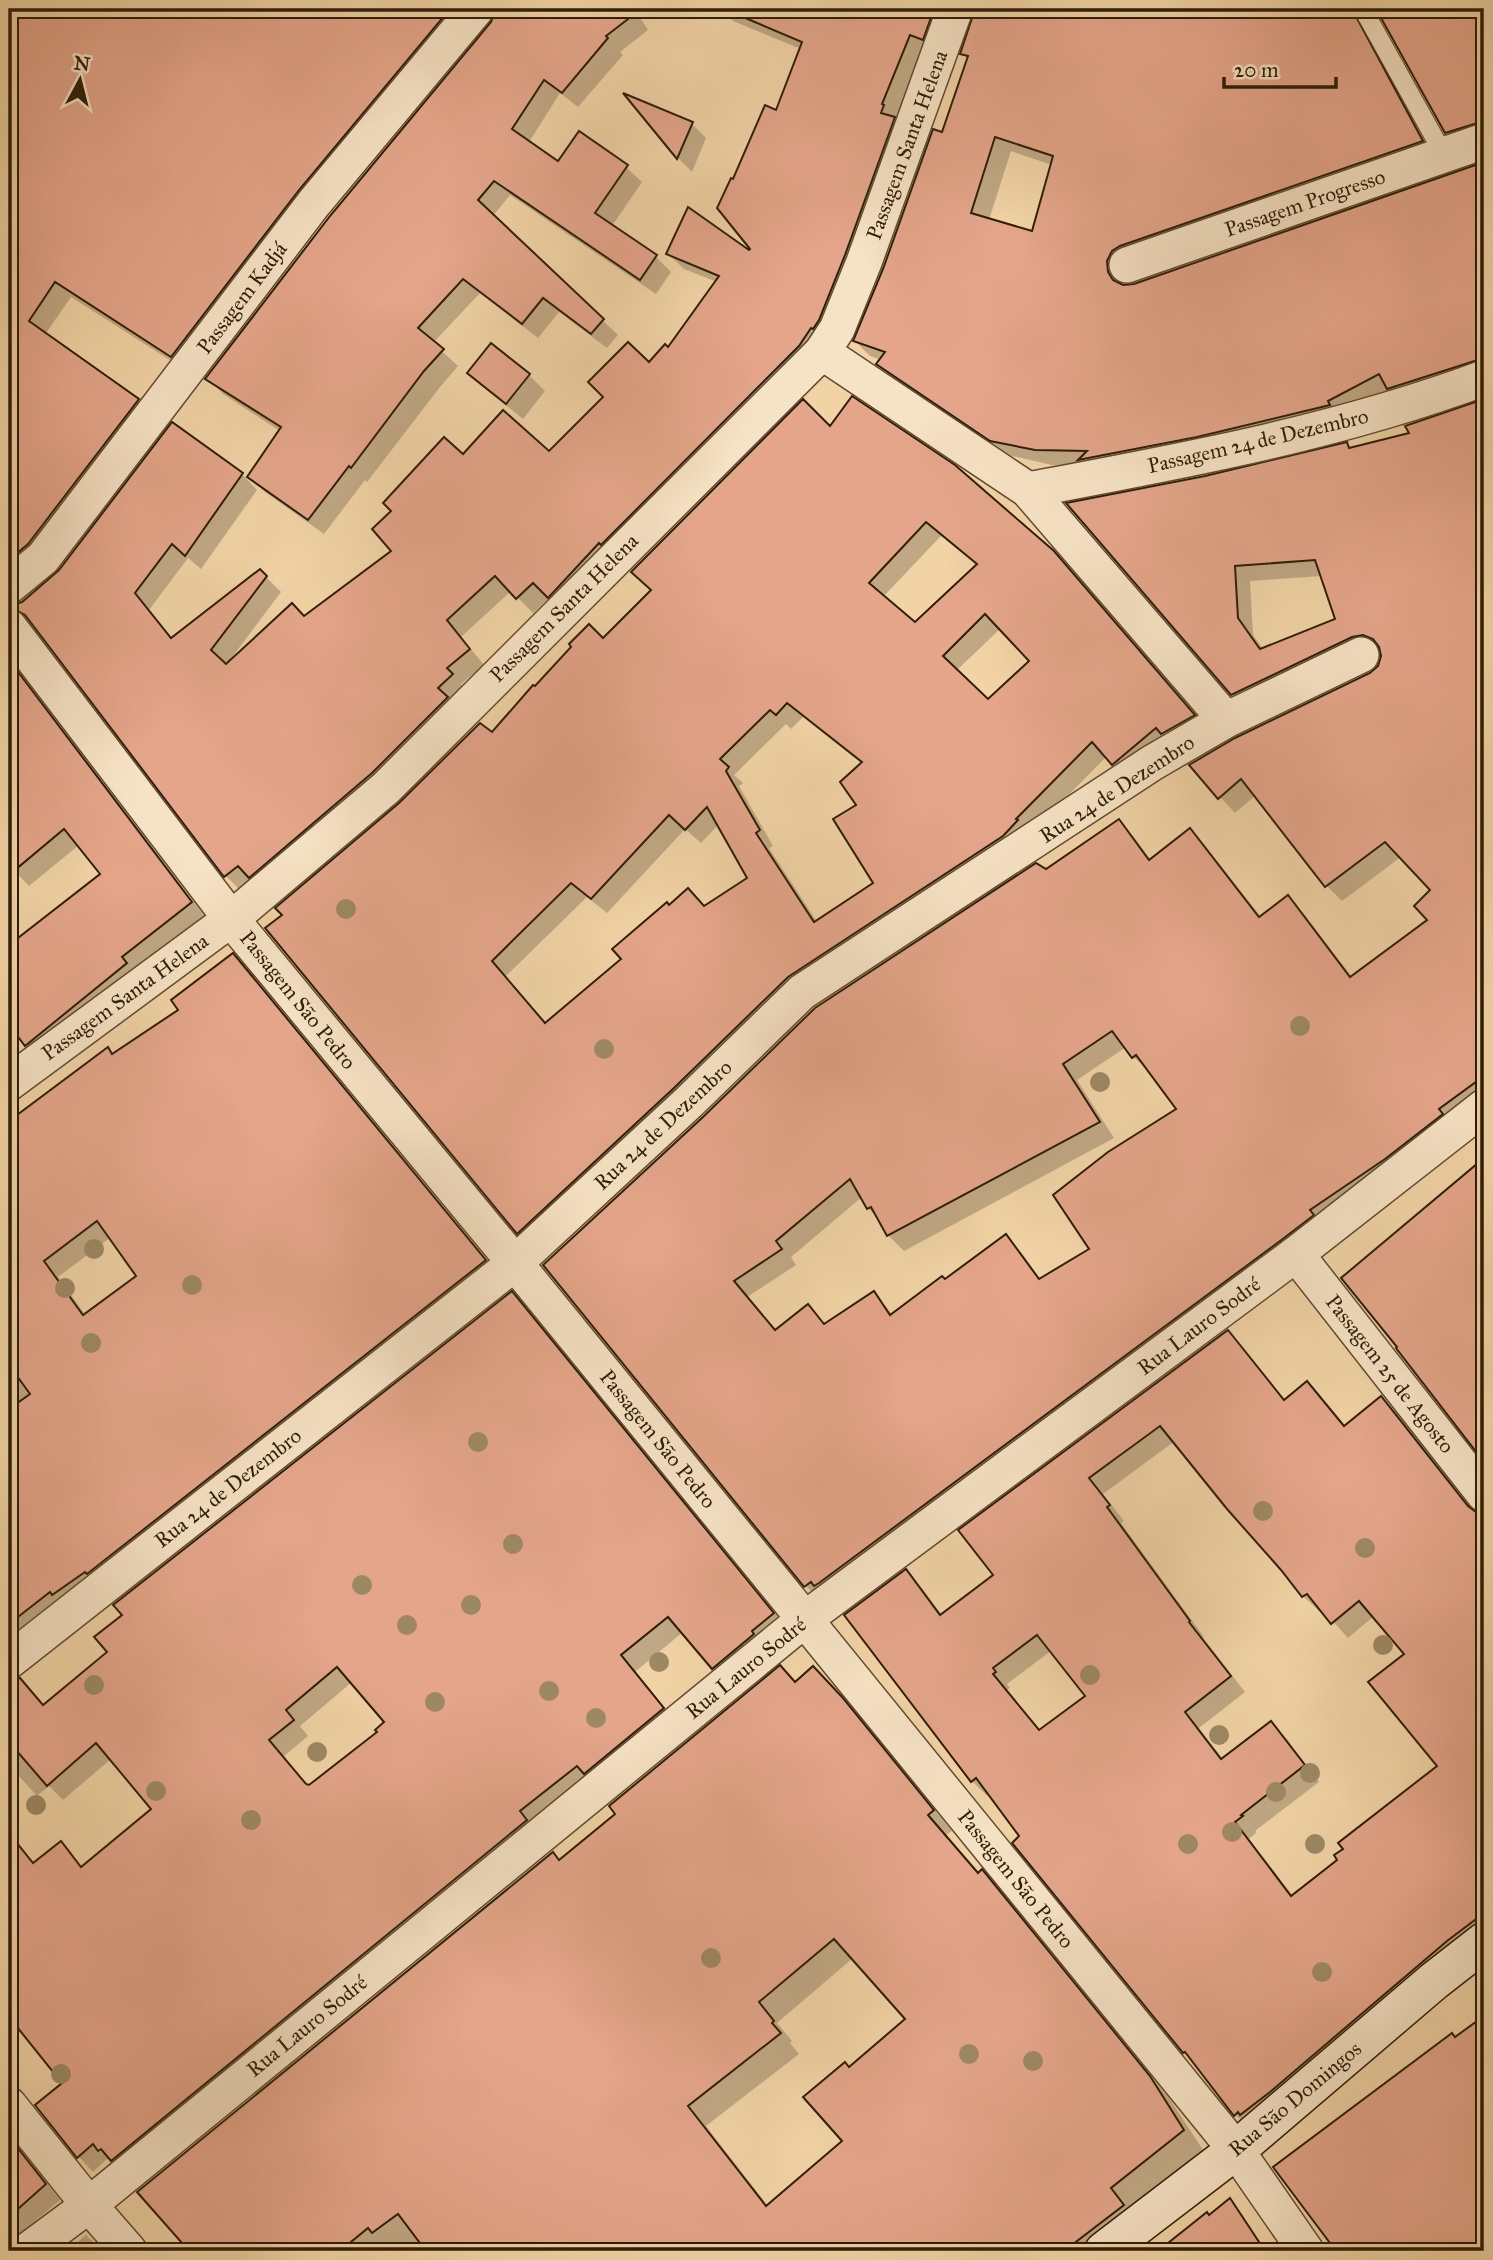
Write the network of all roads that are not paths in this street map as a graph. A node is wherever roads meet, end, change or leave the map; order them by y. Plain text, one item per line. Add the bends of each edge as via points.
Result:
1 (476, 9) edge
2 (955, 9) edge
3 (1363, 9) edge
4 (1484, 141) edge
5 (1444, 155) junction
6 (1127, 265) dead end
7 (822, 352) junction
8 (1484, 378) edge
9 (1028, 490) junction
10 (9, 586) edge
11 (9, 627) edge
12 (1361, 655) dead end
13 (1226, 720) junction
14 (231, 919) junction
15 (9, 1083) edge
16 (1484, 1107) edge
17 (1296, 1254) junction
18 (515, 1263) junction
19 (1484, 1494) edge
20 (805, 1619) junction
21 (9, 1661) edge
22 (1484, 1942) edge
23 (9, 2105) edge
24 (1236, 2150) junction
25 (89, 2204) junction
26 (27, 2251) edge
27 (129, 2251) edge
28 (1104, 2251) edge
29 (1306, 2251) edge

1 - 10 street, Passagem Kadjá via 314,204 43,558
2 - 7 street, Passagem Santa Helena via 864,262 837,329
3 - 5 lane
4 - 5 street, Passagem Progresso
5 - 6 street, Passagem Progresso
7 - 9 street
7 - 14 street, Passagem Santa Helena via 386,788
8 - 9 street, Passagem 24 de Dezembro via 1345,423 1226,452
9 - 13 street
11 - 14 street, Passagem São Pedro
12 - 13 street, Rua 24 de Dezembro
13 - 18 street, Rua 24 de Dezembro via 1152,763 802,992
14 - 15 street, Passagem Santa Helena
14 - 18 street, Passagem São Pedro
16 - 17 street, Rua Lauro Sodré
17 - 19 street, Passagem 25 de Agosto
17 - 20 street, Rua Lauro Sodré
18 - 20 street, Passagem São Pedro
18 - 21 street, Rua 24 de Dezembro
20 - 24 street, Passagem São Pedro
20 - 25 street, Rua Lauro Sodré
22 - 24 street, Rua São Domingos
23 - 25 street
24 - 28 street, Rua São Domingos
24 - 29 street, Passagem São Pedro
25 - 26 street, Rua Lauro Sodré
25 - 27 street

